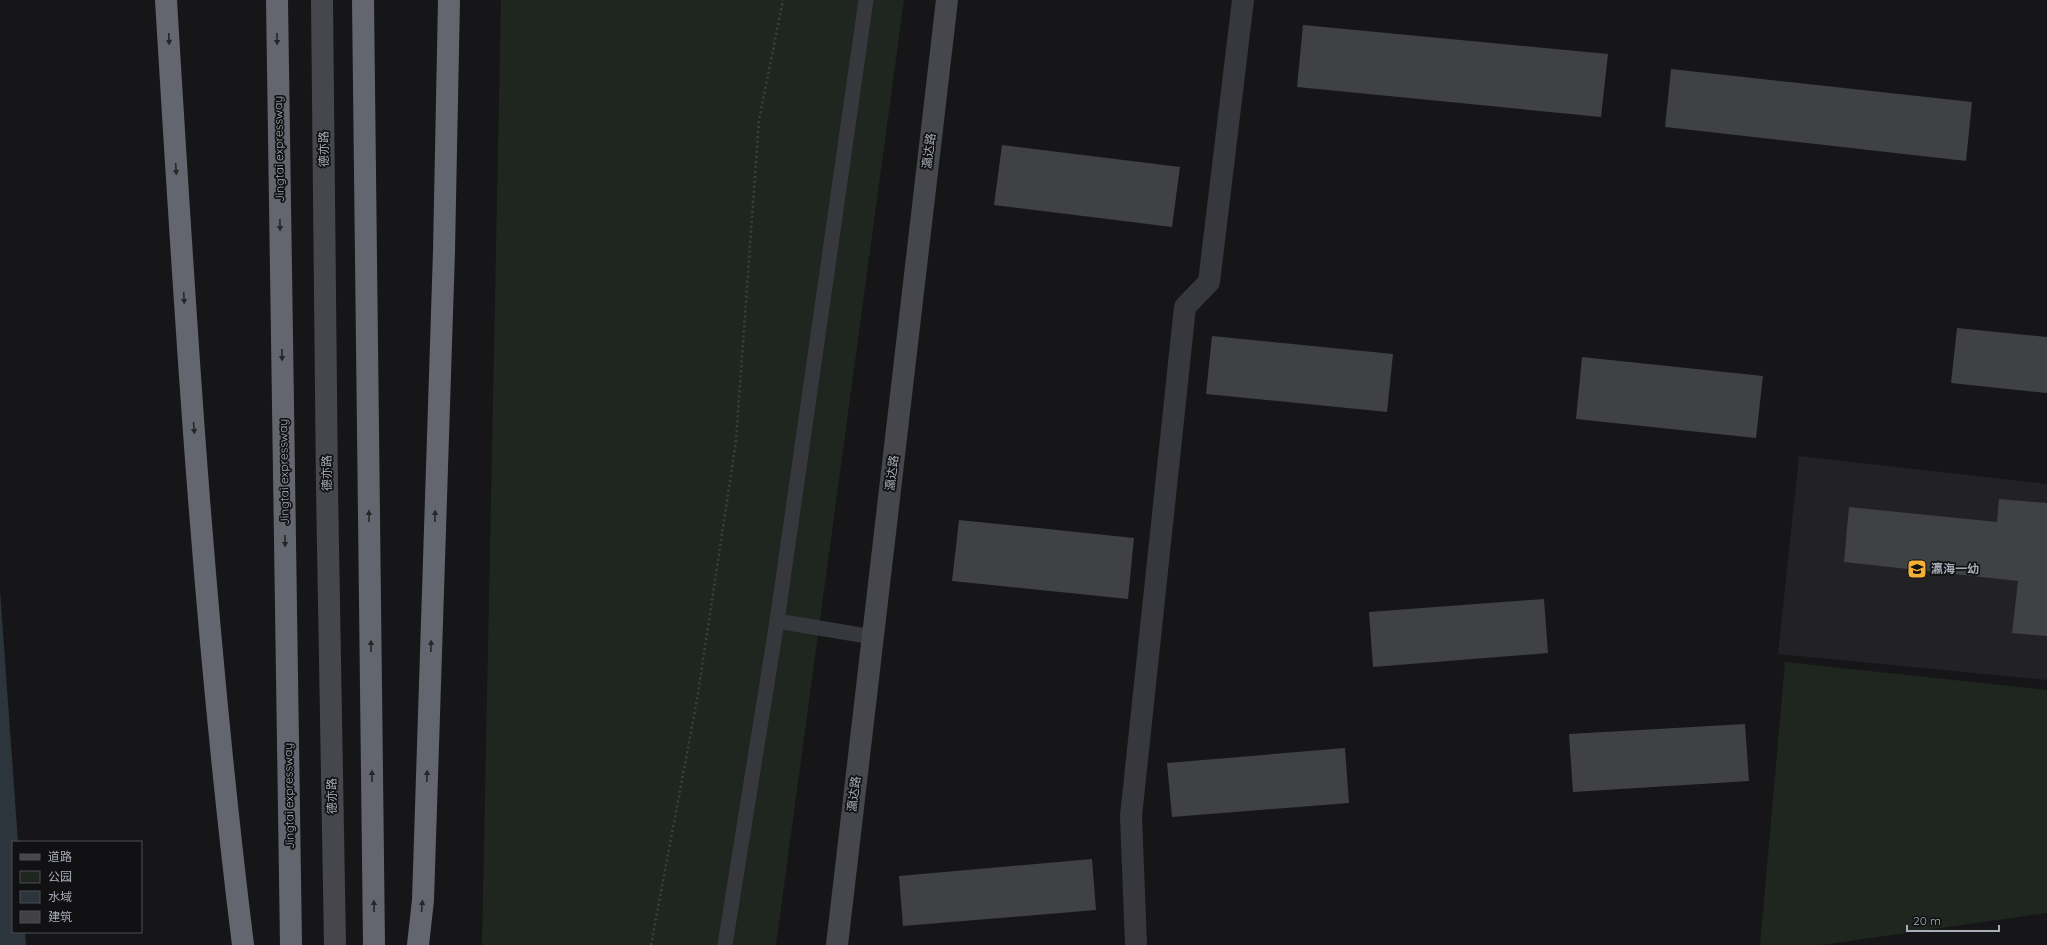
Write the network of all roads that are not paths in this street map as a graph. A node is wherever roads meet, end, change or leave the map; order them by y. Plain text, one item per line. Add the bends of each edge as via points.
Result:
1 (166, 0) edge
2 (277, 0) edge
3 (322, 0) edge
4 (363, 0) edge
5 (449, 0) edge
6 (866, 0) edge
7 (947, 0) edge
8 (1243, 0) edge
9 (777, 621) junction
10 (873, 637) junction
11 (243, 945) edge
12 (291, 945) edge
13 (335, 945) edge
14 (374, 945) edge
15 (418, 945) edge
16 (725, 945) edge
17 (837, 945) edge
18 (1136, 945) edge

1 -> 11 highway via 186,338 226,808
2 -> 12 highway, Jingtai expressway
3 - 13 street, 德亦路
14 -> 4 highway
15 -> 5 highway via 423,892 444,267
6 - 9 lane
7 - 10 street, 瀛达路
8 - 18 street via 1210,282 1185,307 1131,816
9 - 10 lane
9 - 16 lane
10 - 17 street, 瀛达路

